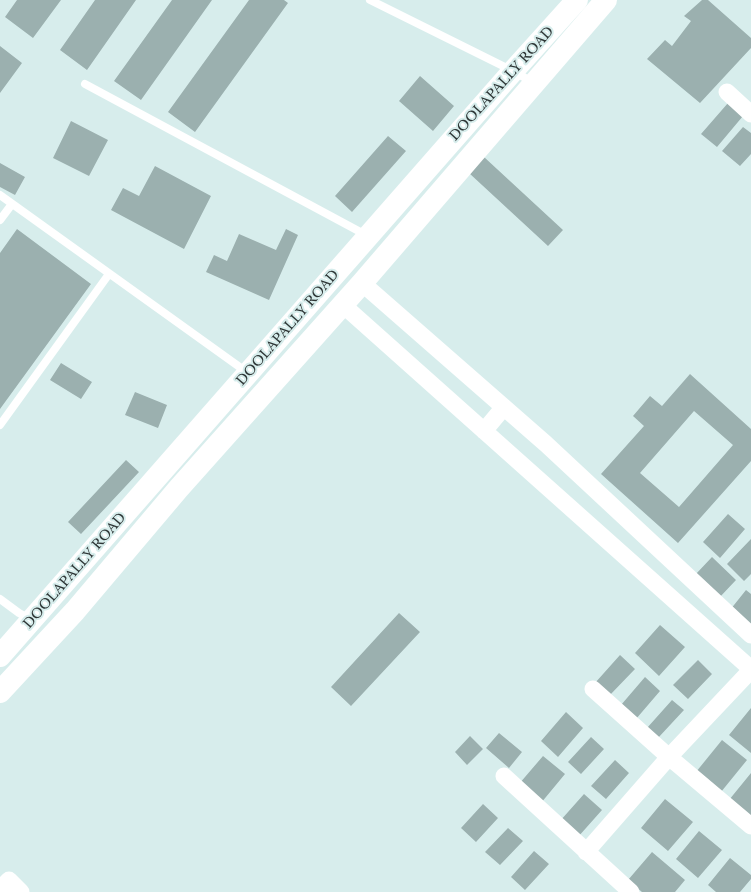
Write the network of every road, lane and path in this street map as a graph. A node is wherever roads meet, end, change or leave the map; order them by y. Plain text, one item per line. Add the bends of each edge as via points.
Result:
1 (370, 0) edge
2 (577, 0) edge
3 (606, 0) edge
4 (513, 71) junction
5 (86, 84) dead end
6 (534, 84) junction
7 (727, 92) dead end
8 (751, 114) edge
9 (0, 195) edge
10 (12, 204) junction
11 (0, 220) edge
12 (368, 237) junction
13 (110, 274) junction
14 (362, 283) junction
15 (343, 305) junction
16 (249, 373) junction
17 (504, 407) junction
18 (0, 425) edge
19 (202, 426) junction
20 (484, 430) junction
21 (222, 441) junction
22 (671, 560) junction
23 (651, 580) junction
24 (0, 599) edge
25 (32, 620) junction
26 (751, 635) edge
27 (0, 656) edge
28 (751, 669) edge
29 (593, 688) dead end
30 (0, 692) edge
31 (669, 757) junction
32 (504, 776) dead end
33 (751, 826) edge
34 (586, 852) junction
35 (0, 889) edge
36 (21, 892) edge
37 (631, 892) edge

1 - 4 lane
2 - 4 main road, DOOLAPALLY ROAD
3 - 6 main road, DOOLAPALLY ROAD
4 - 6 lane
4 - 12 main road, DOOLAPALLY ROAD
5 - 12 lane
6 - 14 main road, DOOLAPALLY ROAD
7 - 8 street
9 - 10 lane
10 - 11 lane
10 - 13 lane
12 - 16 main road, DOOLAPALLY ROAD
13 - 16 lane
13 - 18 lane
14 - 15 main road, DOOLAPALLY ROAD
14 - 17 street
15 - 20 street
15 - 21 main road, DOOLAPALLY ROAD
16 - 19 main road, DOOLAPALLY ROAD
17 - 20 street
17 - 22 street
19 - 21 main road
19 - 25 main road, DOOLAPALLY ROAD
20 - 23 street
21 - 30 main road, DOOLAPALLY ROAD via 75,611
22 - 23 street
22 - 26 street
23 - 28 street
24 - 25 lane
25 - 27 main road, DOOLAPALLY ROAD
28 - 31 street
29 - 31 street
31 - 33 street
31 - 34 street
32 - 34 street
34 - 37 street
35 - 36 street via 9,880

